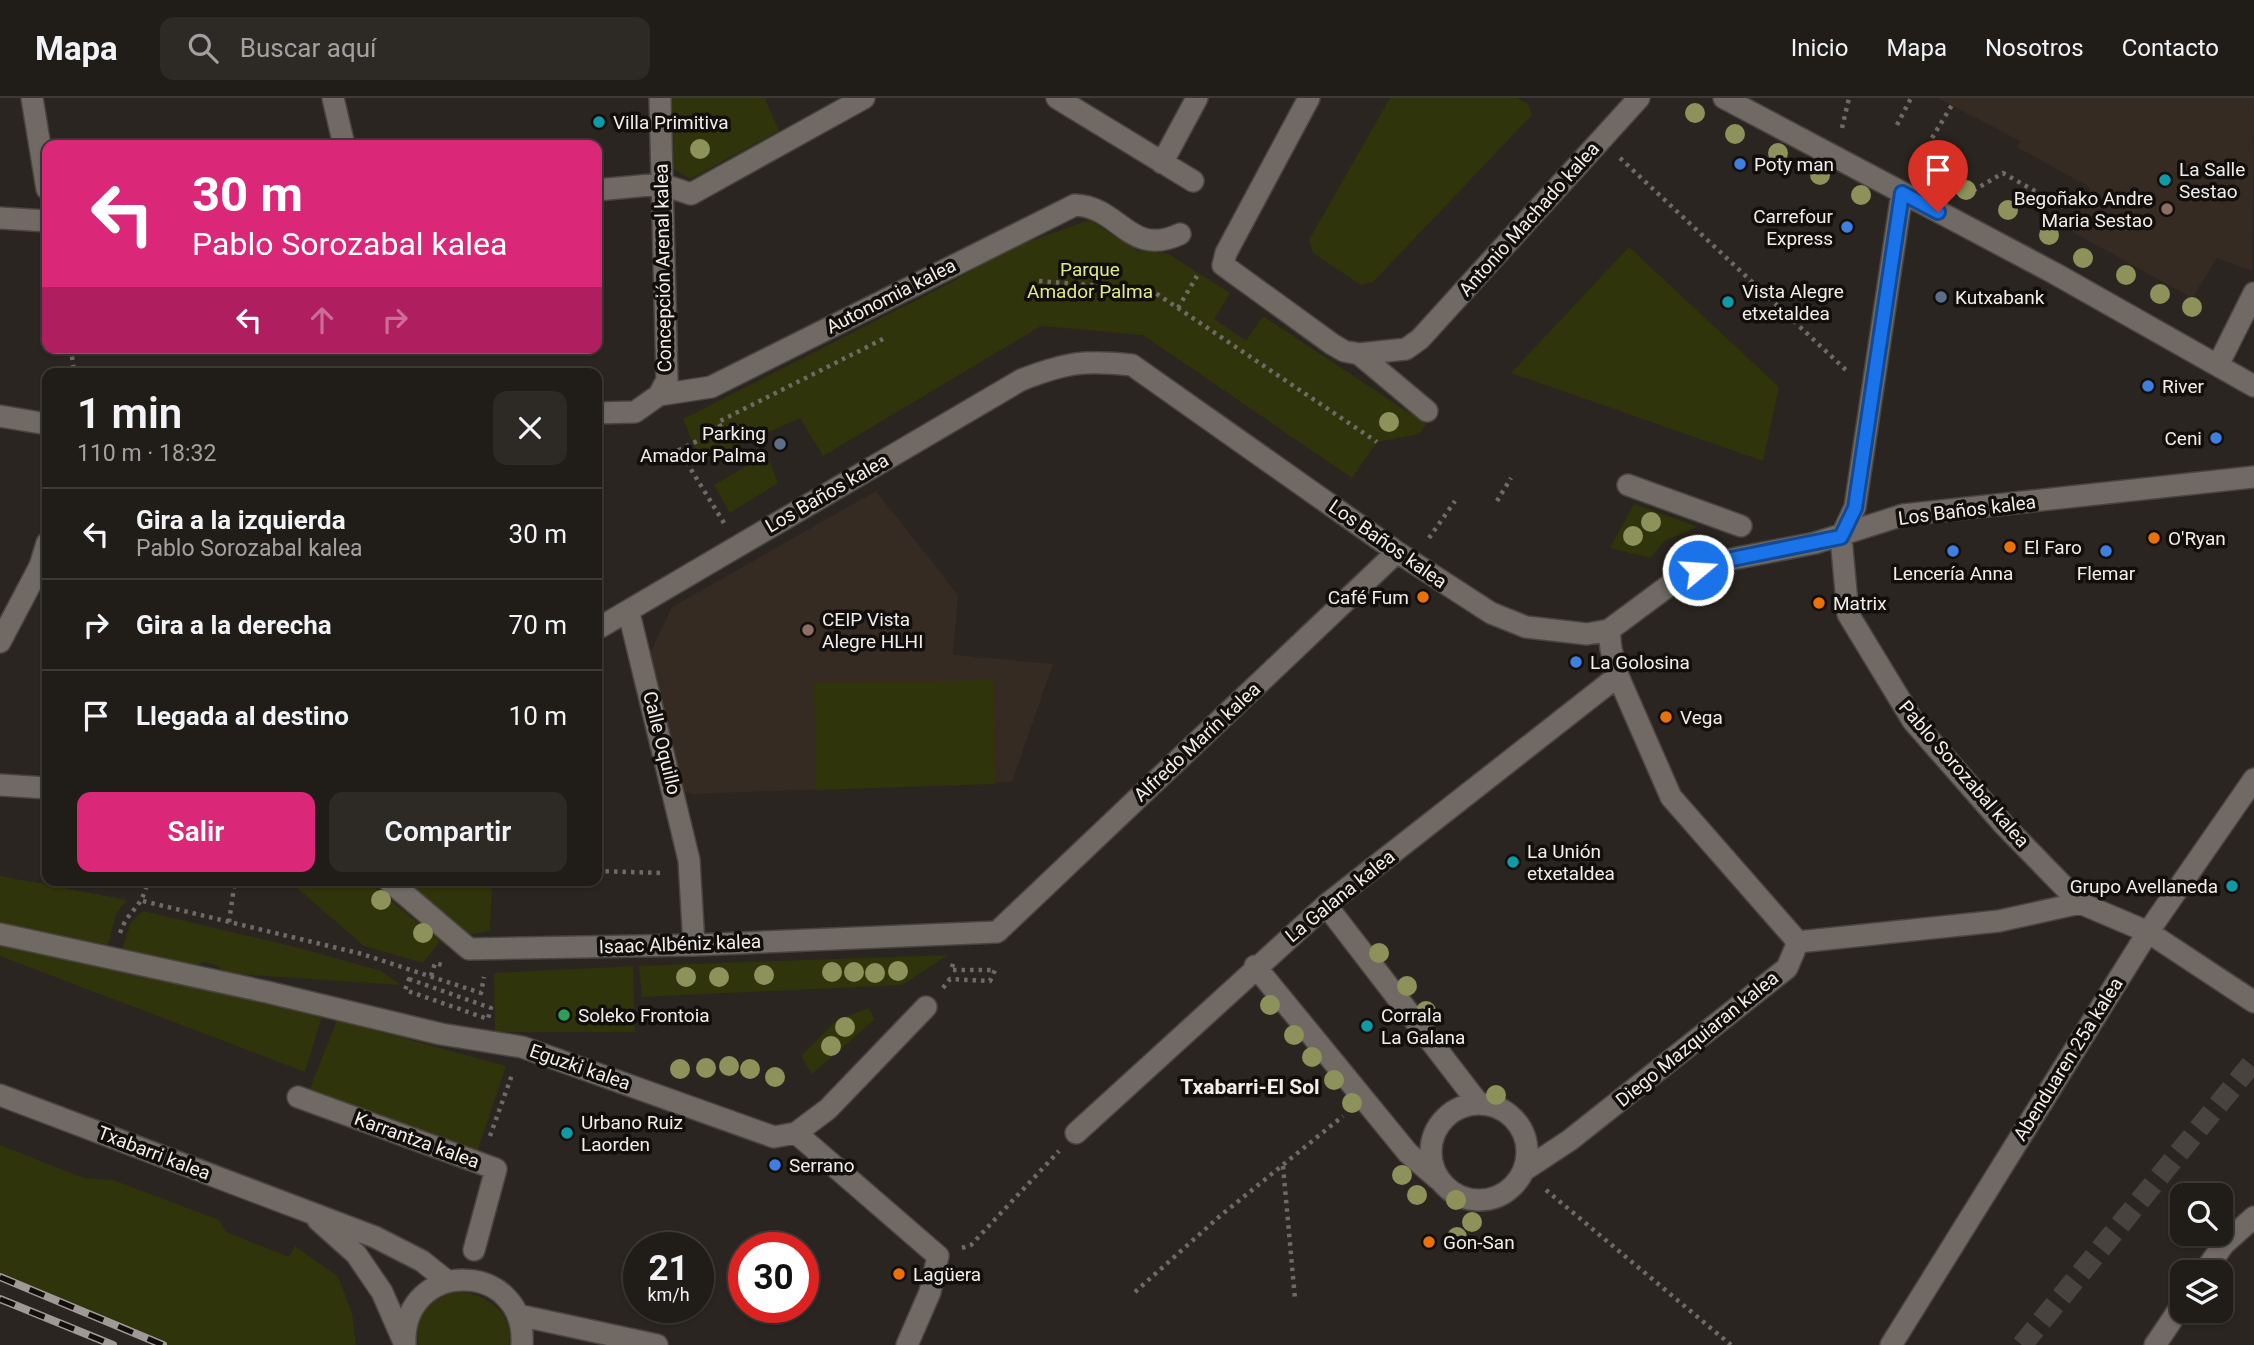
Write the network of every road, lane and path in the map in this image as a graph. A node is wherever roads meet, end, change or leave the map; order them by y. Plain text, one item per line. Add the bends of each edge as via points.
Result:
1 (32, 98) edge
2 (333, 98) edge
3 (660, 98) edge
4 (864, 98) edge
5 (1057, 98) edge
6 (1197, 98) edge
7 (1310, 98) edge
8 (1639, 98) edge
9 (1724, 98) edge
10 (1911, 98) edge
11 (1952, 105) dead end
12 (1896, 125) dead end
13 (1932, 138) dead end
14 (343, 140) edge
15 (42, 159) edge
16 (1162, 163) junction
17 (1609, 167) dead end
18 (1193, 181) dead end
19 (661, 184) junction
20 (602, 190) edge
21 (1902, 193) junction
22 (2063, 207) dead end
23 (1938, 212) junction
24 (0, 218) edge
25 (42, 221) edge
26 (1180, 234) dead end
27 (1199, 273) dead end
28 (1039, 281) dead end
29 (2254, 293) edge
30 (1178, 308) junction
31 (883, 339) dead end
32 (1359, 354) junction
33 (2218, 365) junction
34 (1844, 384) dead end
35 (2254, 386) edge
36 (659, 395) junction
37 (1427, 411) dead end
38 (602, 413) edge
39 (0, 416) edge
40 (42, 423) edge
41 (1377, 442) dead end
42 (2254, 477) edge
43 (1511, 478) dead end
44 (1628, 485) dead end
45 (1455, 501) dead end
46 (1497, 501) dead end
47 (721, 517) dead end
48 (1741, 526) dead end
49 (1841, 537) junction
50 (1404, 557) junction
51 (39, 587) edge
52 (629, 613) junction
53 (602, 626) edge
54 (1609, 630) junction
55 (0, 642) edge
56 (1618, 676) junction
57 (2254, 779) edge
58 (0, 785) edge
59 (42, 788) edge
60 (602, 871) edge
61 (690, 874) junction
62 (147, 886) edge
63 (234, 886) edge
64 (395, 886) edge
65 (144, 901) junction
66 (2080, 903) junction
67 (1325, 905) junction
68 (229, 922) junction
69 (996, 932) joint
70 (2148, 932) junction
71 (0, 934) edge
72 (1798, 942) junction
73 (694, 945) junction
74 (113, 958) junction
75 (1255, 966) junction
76 (951, 970) dead end
77 (457, 985) junction
78 (481, 993) dead end
79 (453, 995) junction
80 (2254, 1002) edge
81 (450, 1004) dead end
82 (926, 1007) joint
83 (491, 1009) dead end
84 (522, 1047) junction
85 (0, 1095) edge
86 (298, 1097) dead end
87 (1479, 1104) junction
88 (1343, 1116) dead end
89 (796, 1133) junction
90 (1076, 1133) joint
91 (481, 1164) junction
92 (1283, 1166) junction
93 (1524, 1171) junction
94 (1440, 1181) junction
95 (308, 1212) junction
96 (2254, 1217) edge
97 (971, 1245) dead end
98 (474, 1251) dead end
99 (2213, 1260) edge
100 (447, 1281) junction
101 (1135, 1292) dead end
102 (1295, 1299) dead end
103 (518, 1315) junction
104 (2170, 1322) edge
105 (404, 1344) edge
106 (522, 1345) edge
107 (652, 1345) edge
108 (907, 1345) edge
109 (1731, 1345) edge
110 (1891, 1345) edge
111 (2155, 1345) edge

1 - 15 street
2 - 14 street
3 - 19 street, Concepción Arenal kalea
4 - 19 street via 691,194
5 - 16 street
6 - 16 street
7 - 32 street via 1223,265 1332,344
8 - 32 street, Antonio Machado kalea via 1420,339 1406,349
9 - 21 street
10 - 12 path
11 - 13 path
16 - 18 street
17 - 34 path via 1619,157 1847,371
19 - 20 street
19 - 36 street, Concepción Arenal kalea via 667,380
21 - 23 street
21 - 49 street, Pablo Sorozabal kalea via 1855,508
22 - 23 path via 2003,173
23 - 33 street
24 - 25 street
26 - 36 street, Autonomia kalea via 1156,244 1097,210 1075,205 711,387
27 - 30 path
28 - 30 path via 1151,290
29 - 33 street
30 - 41 path
31 - 47 path via 718,422 722,429 679,450
32 - 37 street
33 - 35 street
36 - 38 street, Autonomia kalea via 635,412
39 - 40 street
42 - 49 street, Los Baños kalea via 1903,515
43 - 46 path
44 - 48 street
45 - 50 path
49 - 54 street, Los Baños kalea via 1717,562 1679,578
49 - 66 street, Pablo Sorozabal kalea via 1848,614 1913,722
50 - 52 street, Los Baños kalea via 1132,365 1089,360 1061,364 1021,380
50 - 54 street, Los Baños kalea via 1490,613 1526,627 1587,634
50 - 69 street, Alfredo Marín kalea
51 - 55 street
52 - 53 street, Los Baños kalea
52 - 61 street, Calle Oquillo
54 - 56 street
56 - 67 street, La Galana kalea
56 - 72 street via 1671,797
57 - 70 street, Abenduaren 25a kalea
58 - 59 street
60 - 61 path
61 - 73 street, Calle Oquillo
62 - 65 path
63 - 68 path
64 - 73 street, Isaac Albéniz kalea via 469,949
65 - 68 path
65 - 74 path via 124,920
66 - 70 street, Pablo Sorozabal kalea
66 - 72 street via 1999,922
67 - 75 street, La Galana kalea
67 - 87 street
68 - 77 path via 362,954
69 - 73 street, Isaac Albéniz kalea
70 - 80 street, Pablo Sorozabal kalea
70 - 110 street, Abenduaren 25a kalea
71 - 74 street, Eguzki kalea
72 - 93 street, Diego Mazquiaran kalea via 1787,968 1570,1140
74 - 84 street, Eguzki kalea via 440,1034
75 - 90 street, La Galana kalea
75 - 94 street via 1408,1153
76 - 82 path via 995,970 990,981 950,979
77 - 78 path
77 - 79 path
79 - 81 path via 408,979 405,989
79 - 83 path
82 - 89 street via 828,1109
84 - 89 street, Eguzki kalea via 774,1136
84 - 91 path
85 - 95 street, Txabarri kalea
86 - 91 street, Karrantza kalea
87 - 93 street via 1506,1112 1516,1121 1527,1146
87 - 94 street via 1464,1106 1439,1124 1430,1153
88 - 92 path
89 - 108 street via 938,1256 930,1292
90 - 97 path
91 - 98 street, Karrantza kalea via 496,1169
92 - 101 path
92 - 102 path
93 - 94 street via 1504,1193 1477,1201 1450,1191
93 - 109 path
95 - 100 street, Txabarri kalea via 375,1237 422,1261
95 - 105 street via 356,1254 382,1292
96 - 99 street
100 - 103 street via 483,1282 510,1301
100 - 105 street via 414,1304
103 - 106 street
103 - 107 street
104 - 111 street

